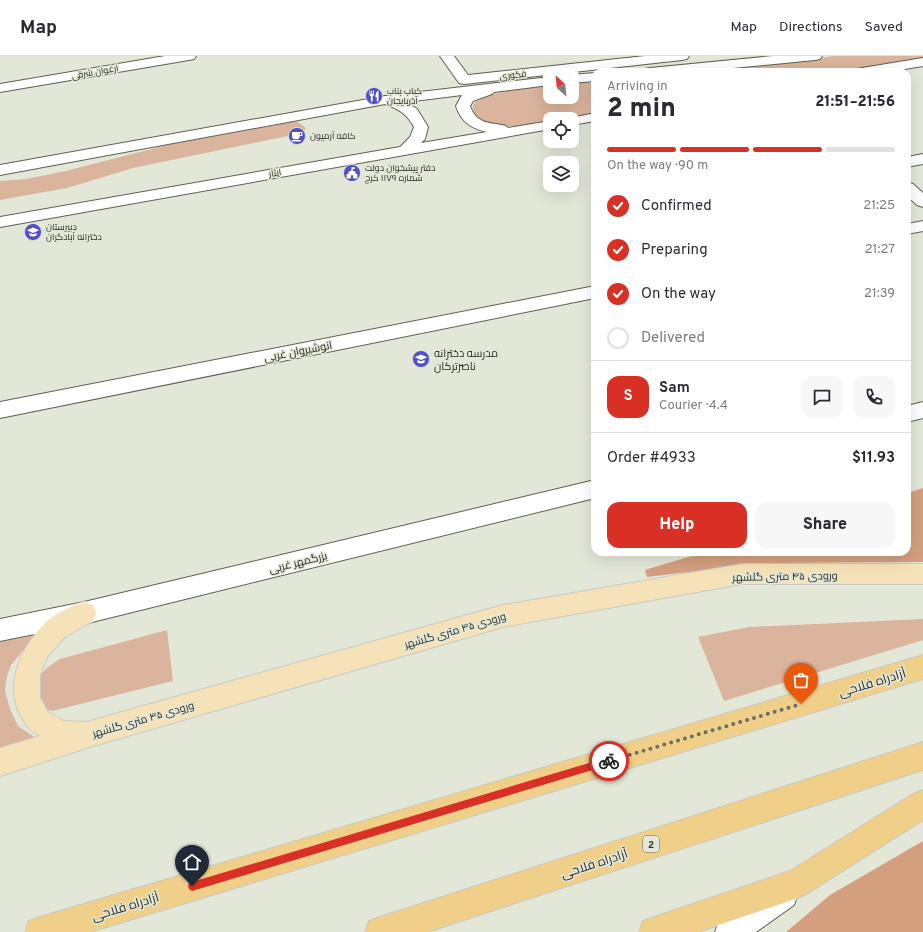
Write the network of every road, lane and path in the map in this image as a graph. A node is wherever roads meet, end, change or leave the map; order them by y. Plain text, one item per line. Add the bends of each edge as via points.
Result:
1 (189, 56) edge
2 (447, 56) edge
3 (682, 56) edge
4 (815, 56) edge
5 (672, 57) edge
6 (923, 62) edge
7 (617, 68) edge
8 (691, 68) edge
9 (886, 68) edge
10 (591, 72) edge
11 (591, 74) edge
12 (579, 77) edge
13 (543, 82) edge
14 (511, 85) junction
15 (0, 88) edge
16 (385, 100) junction
17 (591, 118) edge
18 (579, 120) edge
19 (543, 126) edge
20 (530, 129) junction
21 (405, 150) junction
22 (923, 159) edge
23 (911, 161) edge
24 (0, 170) edge
25 (911, 191) edge
26 (923, 202) edge
27 (923, 214) edge
28 (911, 216) edge
29 (0, 222) edge
30 (923, 226) edge
31 (911, 228) edge
32 (591, 279) edge
33 (591, 293) edge
34 (0, 395) edge
35 (0, 410) edge
36 (923, 410) edge
37 (911, 413) edge
38 (591, 491) edge
39 (923, 574) edge
40 (84, 613) junction
41 (0, 630) edge
42 (923, 667) edge
43 (90, 734) junction
44 (923, 756) edge
45 (0, 762) edge
46 (923, 804) edge
47 (798, 883) junction
48 (40, 932) edge
49 (380, 932) edge
50 (654, 932) edge
51 (730, 932) edge

1 - 15 street, ارغوان شرقی
2 - 10 street, فکوری via 464,80
3 - 5 street, فکوری
4 - 8 street
5 - 7 street, فکوری
6 - 9 street
11 - 12 street
13 - 14 street
14 - 16 street
14 - 20 street via 467,98 463,106 465,113 472,122 483,128
16 - 21 street via 404,106 416,115 421,127 417,139
16 - 24 street
17 - 18 street
19 - 20 street, ایثار
20 - 21 street, ایثار
21 - 29 street, ایثار
22 - 23 street
25 - 26 street
27 - 28 street
30 - 31 street
32 - 34 street, انوشیروان غربی
33 - 35 street, انوشیروان غربی
36 - 37 street
38 - 40 street, بزرگمهر غربی
39 - 43 main road, ورودی ۴۵ متری گلشهر via 742,574 503,616
40 - 41 street, بزرگمهر غربی
40 - 43 main road via 56,629 38,649 27,675 27,701 38,721 61,734
42 - 48 highway, آزادراه فلاحی
43 - 45 main road, ورودی ۴۵ متری گلشهر
44 - 49 highway, آزادراه فلاحی / 2
46 - 47 highway
47 - 50 highway
47 - 51 street

